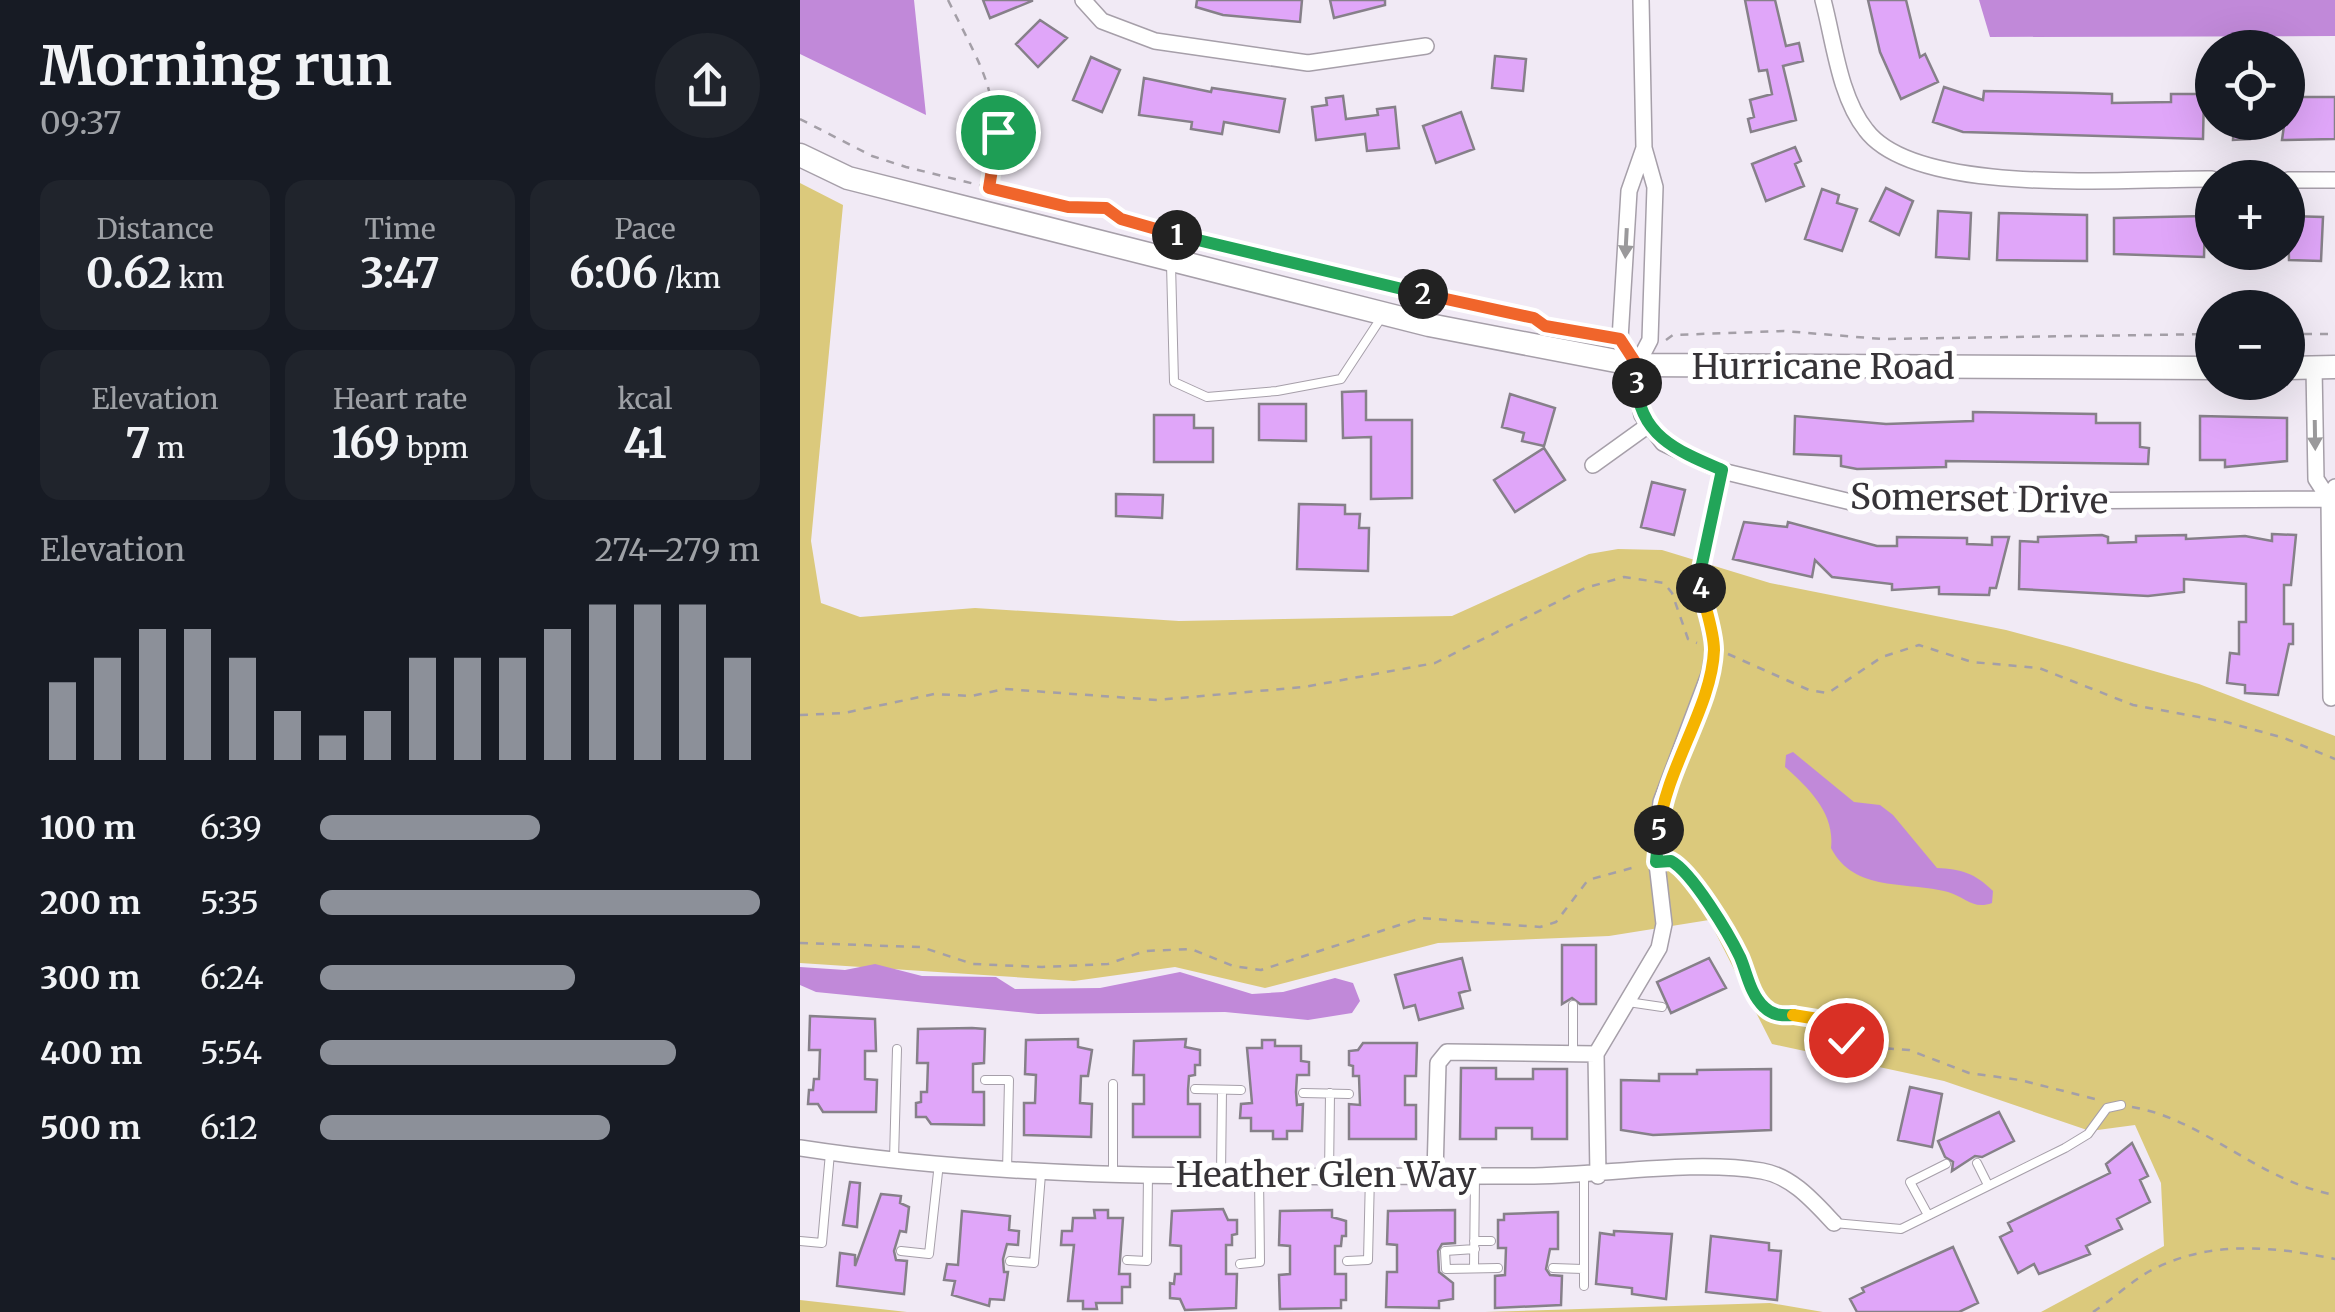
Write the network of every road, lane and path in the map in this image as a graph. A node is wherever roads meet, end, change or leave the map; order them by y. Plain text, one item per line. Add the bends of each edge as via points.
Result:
1 (948, 0) edge
2 (1083, 0) edge
3 (1642, 0) edge
4 (1823, 0) edge
5 (1426, 46) dead end
6 (800, 119) edge
7 (1644, 148) junction
8 (800, 155) edge
9 (2195, 179) edge
10 (2305, 180) edge
11 (2335, 180) edge
12 (989, 188) junction
13 (1171, 259) junction
14 (1384, 313) junction
15 (1545, 326) dead end
16 (2195, 334) edge
17 (2305, 334) edge
18 (2335, 334) edge
19 (1650, 340) junction
20 (1637, 365) junction
21 (2324, 367) edge
22 (2195, 368) edge
23 (1650, 424) junction
24 (1593, 464) dead end
25 (1722, 470) junction
26 (2333, 495) edge
27 (1714, 648) junction
28 (2331, 698) dead end
29 (800, 715) edge
30 (2335, 759) edge
31 (1656, 862) junction
32 (800, 943) edge
33 (1628, 1002) junction
34 (1574, 1005) dead end
35 (1662, 1007) dead end
36 (897, 1049) dead end
37 (1573, 1052) junction
38 (1596, 1054) junction
39 (985, 1080) dead end
40 (1113, 1084) dead end
41 (1195, 1089) dead end
42 (1222, 1090) junction
43 (1241, 1090) dead end
44 (1304, 1093) dead end
45 (1330, 1094) junction
46 (1349, 1094) dead end
47 (2121, 1105) junction
48 (800, 1148) edge
49 (830, 1152) junction
50 (894, 1159) junction
51 (939, 1163) junction
52 (1946, 1164) dead end
53 (1977, 1164) dead end
54 (1007, 1171) junction
55 (1041, 1174) junction
56 (1113, 1174) junction
57 (1148, 1174) junction
58 (1221, 1174) junction
59 (1259, 1174) junction
60 (1434, 1174) junction
61 (1329, 1175) junction
62 (1370, 1175) junction
63 (1475, 1176) junction
64 (1591, 1176) junction
65 (1988, 1186) junction
66 (2335, 1195) edge
67 (1928, 1215) junction
68 (1834, 1222) joint
69 (800, 1241) edge
70 (1491, 1241) dead end
71 (1474, 1245) junction
72 (902, 1251) dead end
73 (1127, 1260) dead end
74 (2335, 1260) edge
75 (1010, 1261) dead end
76 (1347, 1261) dead end
77 (1240, 1264) dead end
78 (1474, 1268) junction
79 (1498, 1268) dead end
80 (1553, 1268) dead end
81 (1584, 1269) junction
82 (1584, 1286) dead end
83 (2094, 1312) edge

1 - 12 path via 994,99 998,132
2 - 5 street via 1102,21 1155,41 1308,63
3 - 7 street
4 - 9 street via 1857,116 1881,146 1904,158 1984,177
6 - 12 path via 872,156
7 - 19 street via 1654,187
7 -> 20 street via 1629,191 1620,339
8 - 13 street, Hurricane Road via 848,178
10 - 11 street
12 - 15 path via 1068,207 1106,208 1143,226 1534,318
13 - 14 street, Hurricane Road
13 - 14 lane via 1174,382 1207,396 1342,379
14 - 20 street, Hurricane Road
16 - 19 path via 1882,339 1784,331
17 - 18 path
19 - 20 street
20 - 22 street, Hurricane Road
20 - 23 street via 1640,403
21 -> 26 street via 2316,479
23 - 24 street
23 - 25 street, Somerset Drive via 1663,443
25 - 26 street, Somerset Drive via 1851,502
25 - 27 street via 1699,578
26 - 28 street
27 - 29 path via 1688,639 1664,583 1624,577 1585,588 1418,668 1209,698 1117,699 1022,689 934,694
27 - 30 path via 1828,693 1882,657 1919,645 1972,662 2040,668 2134,705 2226,722
27 - 31 street via 1662,802
31 - 32 path via 1588,880 1556,922 1540,927 1421,918 1270,969 1233,966 1191,948 1145,951 1108,964 1042,967 973,964 921,947
31 - 33 street via 1664,924 1652,965
31 - 47 path via 1671,861 1685,874 1731,940 1756,998 1772,1014 1807,1014 1854,1046 1909,1050 1969,1073
33 - 35 lane
33 - 38 street
34 - 37 lane
36 - 50 lane
37 - 38 street
37 - 60 street via 1447,1052 1438,1063
38 - 64 street
39 - 54 lane via 1009,1080
40 - 56 lane
41 - 42 lane
42 - 43 lane
42 - 58 lane
44 - 45 lane
45 - 46 lane
45 - 61 lane
47 - 65 lane via 2107,1108 2088,1134
47 - 66 path via 2164,1116 2274,1177
48 - 49 street, Heather Glen Way
49 - 50 street, Heather Glen Way
49 - 69 lane via 822,1243
50 - 51 street, Heather Glen Way
51 - 54 street, Heather Glen Way
51 - 72 lane via 929,1254
52 - 67 lane via 1907,1177
53 - 65 lane
54 - 55 street, Heather Glen Way
55 - 56 street, Heather Glen Way
55 - 75 lane via 1034,1263
56 - 57 street, Heather Glen Way
57 - 58 street, Heather Glen Way
57 - 73 lane via 1148,1261
58 - 59 street, Heather Glen Way
59 - 61 street, Heather Glen Way
59 - 77 lane via 1260,1262
60 - 62 street, Heather Glen Way
60 - 63 street, Heather Glen Way
61 - 62 street, Heather Glen Way
62 - 76 lane via 1368,1260
63 - 64 street, Heather Glen Way
63 - 71 lane
64 - 68 street, Heather Glen Way via 1726,1167 1766,1171 1799,1187
64 - 81 lane
65 - 67 lane
67 - 68 lane via 1901,1229
70 - 71 lane
71 - 78 lane
71 - 78 lane via 1445,1252 1446,1269
74 - 83 path via 2278,1246 2192,1256 2158,1266
78 - 79 lane
80 - 81 lane
81 - 82 lane

